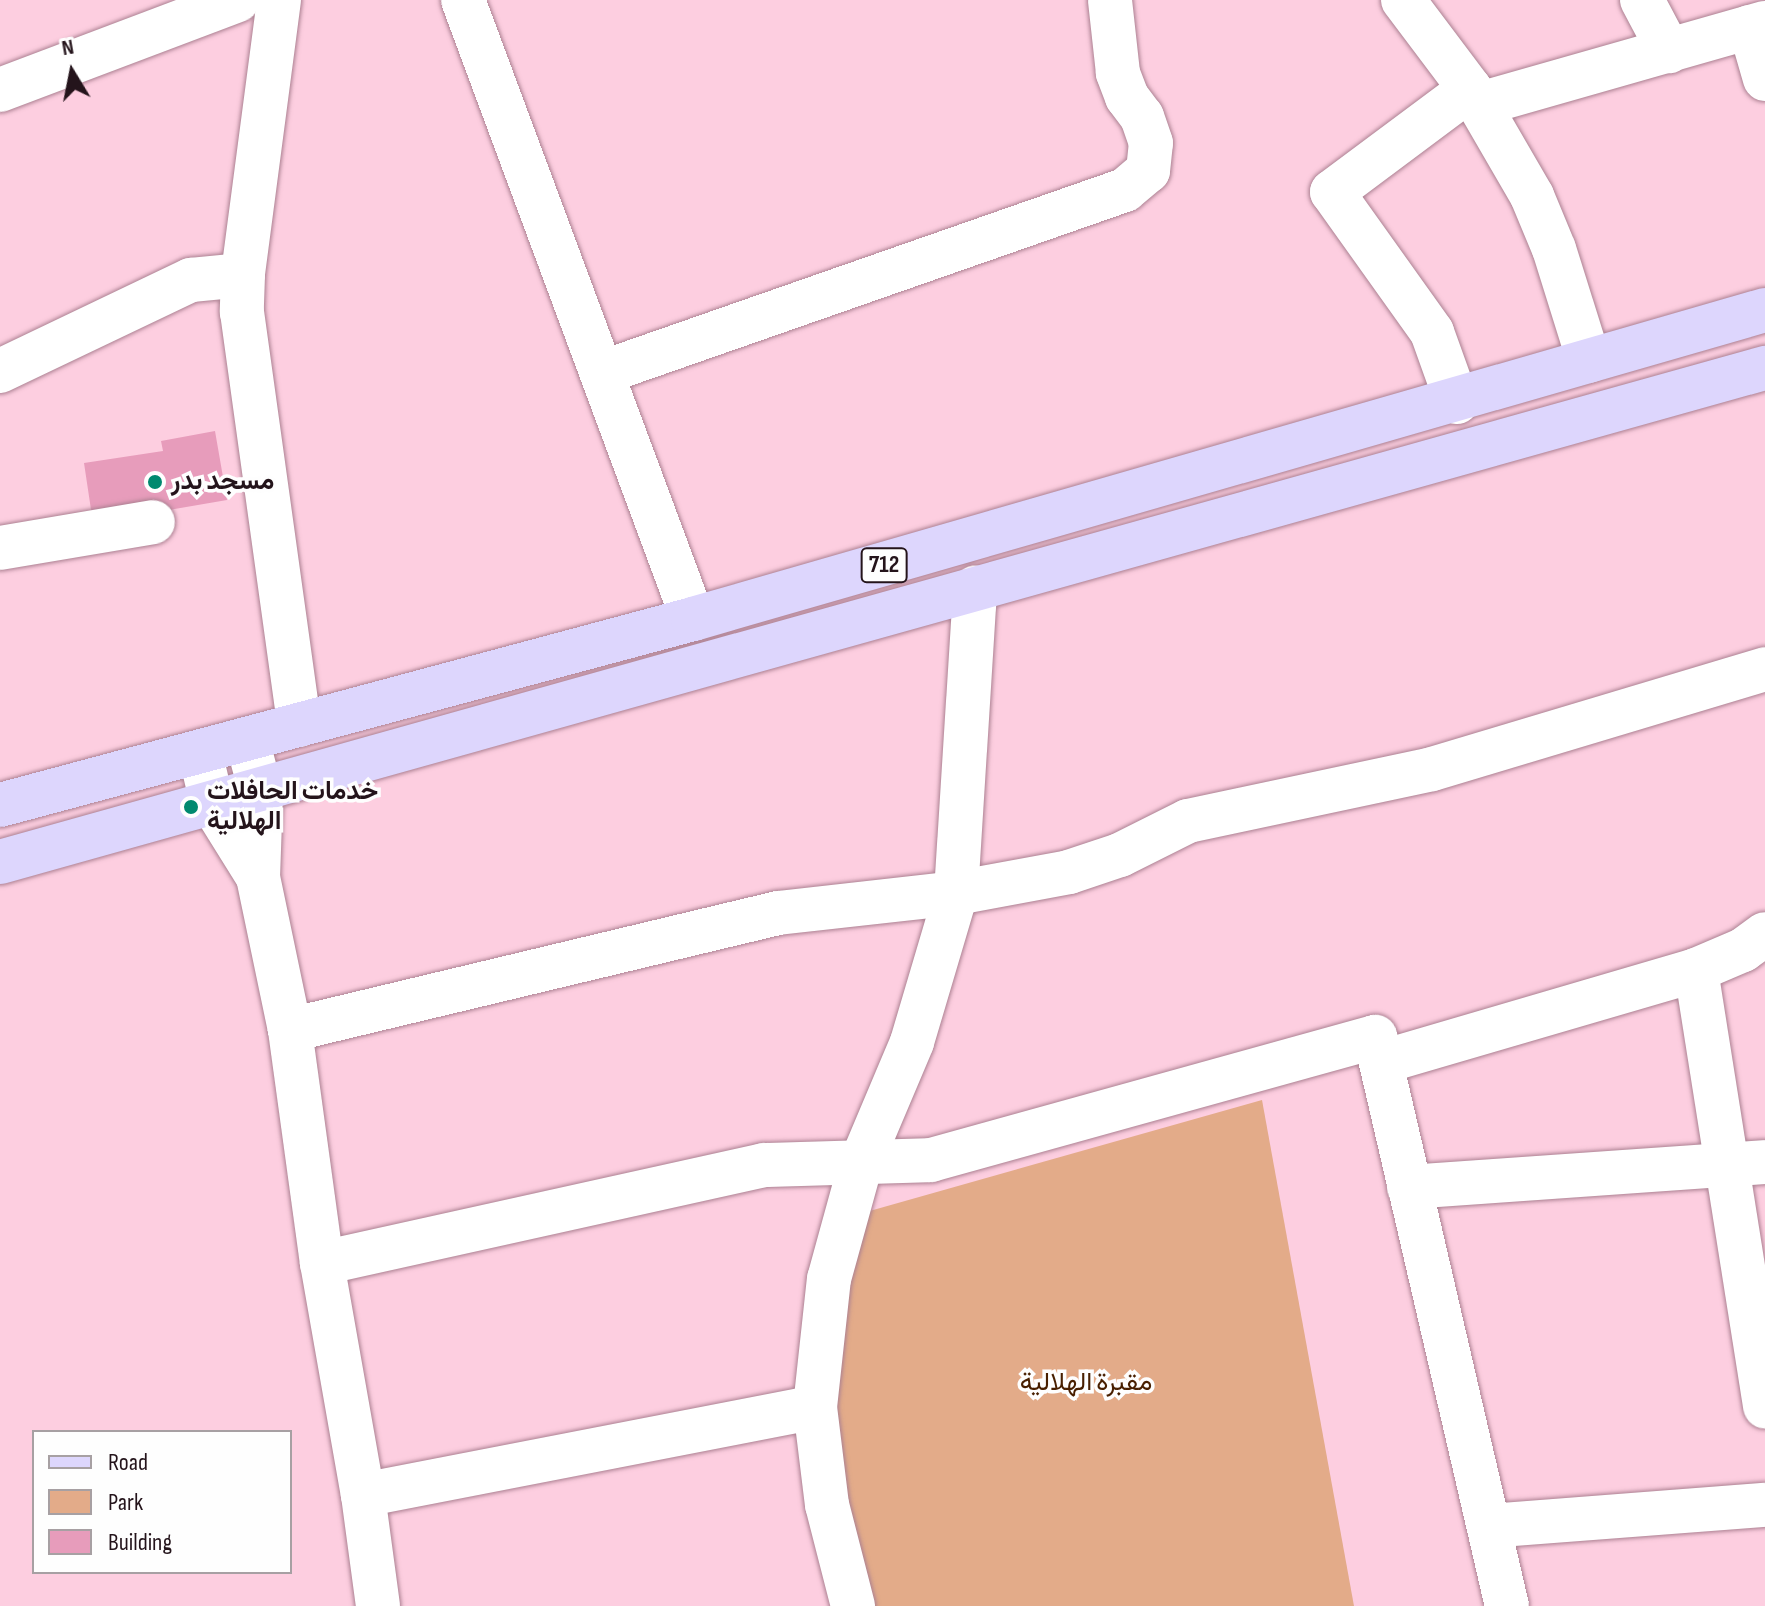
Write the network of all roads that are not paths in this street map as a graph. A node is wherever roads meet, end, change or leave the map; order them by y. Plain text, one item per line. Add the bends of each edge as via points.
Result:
1 (238, 0) edge
2 (279, 0) edge
3 (463, 0) edge
4 (1110, 0) edge
5 (1403, 0) edge
6 (1642, 0) edge
7 (1758, 25) edge
8 (1669, 51) junction
9 (1765, 79) edge
10 (0, 90) edge
11 (1475, 97) junction
12 (243, 275) junction
13 (1765, 310) edge
14 (1589, 361) junction
15 (1765, 368) edge
16 (0, 371) edge
17 (604, 372) junction
18 (1457, 402) junction
19 (153, 522) dead end
20 (0, 548) edge
21 (975, 588) junction
22 (693, 619) junction
23 (1765, 669) edge
24 (299, 725) junction
25 (247, 740) junction
26 (200, 752) junction
27 (261, 792) junction
28 (212, 803) junction
29 (0, 805) edge
30 (0, 862) edge
31 (258, 877) junction
32 (956, 893) junction
33 (1765, 934) edge
34 (1696, 970) junction
35 (290, 1030) junction
36 (1382, 1062) junction
37 (861, 1163) junction
38 (1745, 1163) edge
39 (1409, 1187) junction
40 (322, 1263) junction
41 (815, 1407) junction
42 (1765, 1407) edge
43 (363, 1495) junction
44 (1765, 1505) edge
45 (1489, 1526) junction
46 (845, 1601) edge
47 (378, 1606) edge
48 (1507, 1606) edge

1 - 10 street
2 - 12 street
3 - 17 street
4 - 17 street via 1118,73 1151,143 1148,171 1125,190
5 - 11 street
6 - 8 street
7 - 8 street
7 - 9 street
8 - 11 street
11 - 14 street via 1532,196
11 - 18 street via 1332,192 1432,332
12 - 16 street via 191,280
12 - 24 street via 242,312
13 - 14 main road, 712
14 - 18 main road, 712
15 - 21 main road, 712
17 - 22 street
18 - 22 main road, 712
19 - 20 street
21 - 27 main road, 712
21 - 32 street
22 - 24 main road, 712
23 - 32 street via 1432,769 1188,821 1120,855 1069,872
24 - 25 main road, 712
25 - 26 main road, 712
25 - 27 street
26 - 28 street
26 - 29 main road, 712
27 - 28 main road, 712
27 - 31 street
28 - 30 main road, 712
28 - 31 street
31 - 35 street
32 - 35 street via 778,913
32 - 37 street via 912,1042
33 - 34 street via 1743,950
34 - 36 street
34 - 38 street
35 - 40 street
36 - 37 street via 1375,1037 931,1160
36 - 39 street
37 - 40 street via 795,1161 732,1170
37 - 41 street via 829,1279
38 - 39 street
38 - 42 street
39 - 45 street
40 - 43 street
41 - 43 street
41 - 46 street
43 - 47 street
44 - 45 street
45 - 48 street

